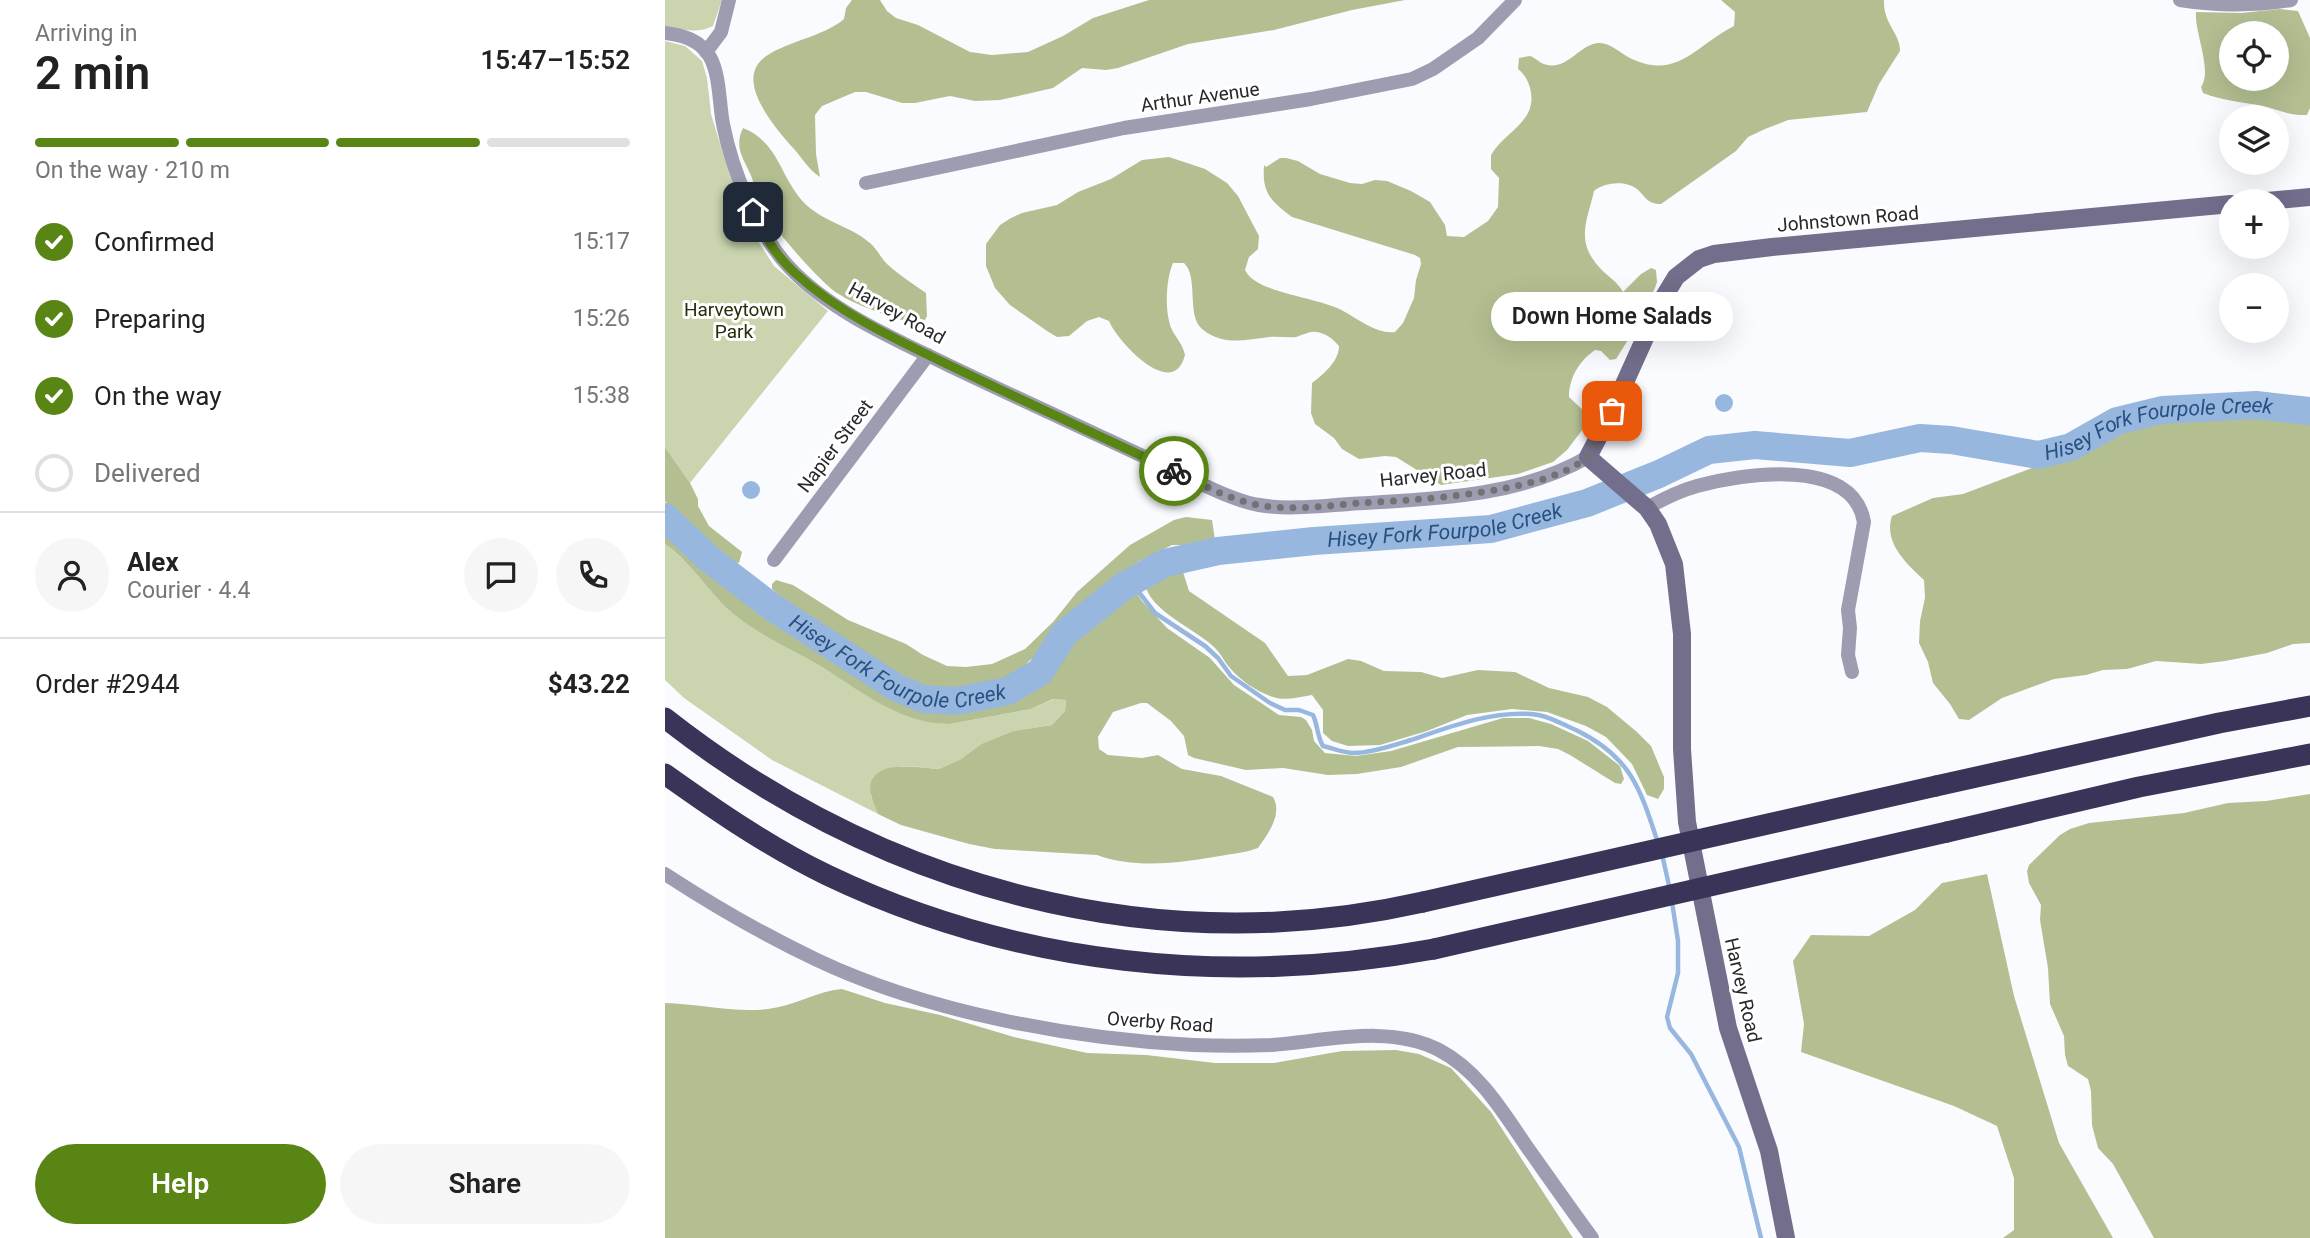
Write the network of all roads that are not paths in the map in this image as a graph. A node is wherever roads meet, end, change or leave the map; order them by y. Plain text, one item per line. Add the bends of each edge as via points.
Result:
1 (729, 0) edge
2 (1515, 0) edge
3 (2180, 0) edge
4 (2291, 0) edge
5 (665, 33) edge
6 (706, 52) junction
7 (866, 183) dead end
8 (2310, 197) edge
9 (2289, 199) edge
10 (2219, 205) edge
11 (928, 355) junction
12 (1588, 457) junction
13 (1642, 504) junction
14 (774, 560) dead end
15 (1852, 671) dead end
16 (2310, 706) edge
17 (665, 719) edge
18 (2310, 754) edge
19 (665, 774) edge
20 (665, 874) edge
21 (1592, 1238) edge
22 (1786, 1238) edge

1 - 6 street via 721,32
2 - 7 street, Arthur Avenue via 1478,38 1412,79 1124,128
3 - 4 street via 2216,5
5 - 6 street via 691,39
6 - 11 street, Harvey Road via 713,65 729,145 769,243 797,275 833,302
8 - 9 street
10 - 12 street, Johnstown Road via 1772,247 1699,259 1676,276 1661,300
11 - 12 street, Harvey Road via 1208,487 1259,505 1315,506 1468,494 1542,479
11 - 14 street, Napier Street
12 - 13 street, Harvey Road
13 - 15 street via 1695,487 1755,476 1814,478 1849,492 1864,522 1847,610
13 - 22 street, Harvey Road via 1668,544 1679,597 1683,790 1728,1028 1769,1151
16 - 17 highway, bridge via 1423,901 1331,918 1231,922 1173,920 1060,905 1004,892 896,856 791,805
18 - 19 highway, bridge via 2139,787 1433,948 1336,963 1220,968 1116,961 1047,950 936,920 826,874 727,818
20 - 21 street, Overby Road via 755,929 819,961 913,995 1026,1024 1180,1044 1270,1045 1379,1037 1439,1050 1486,1090

